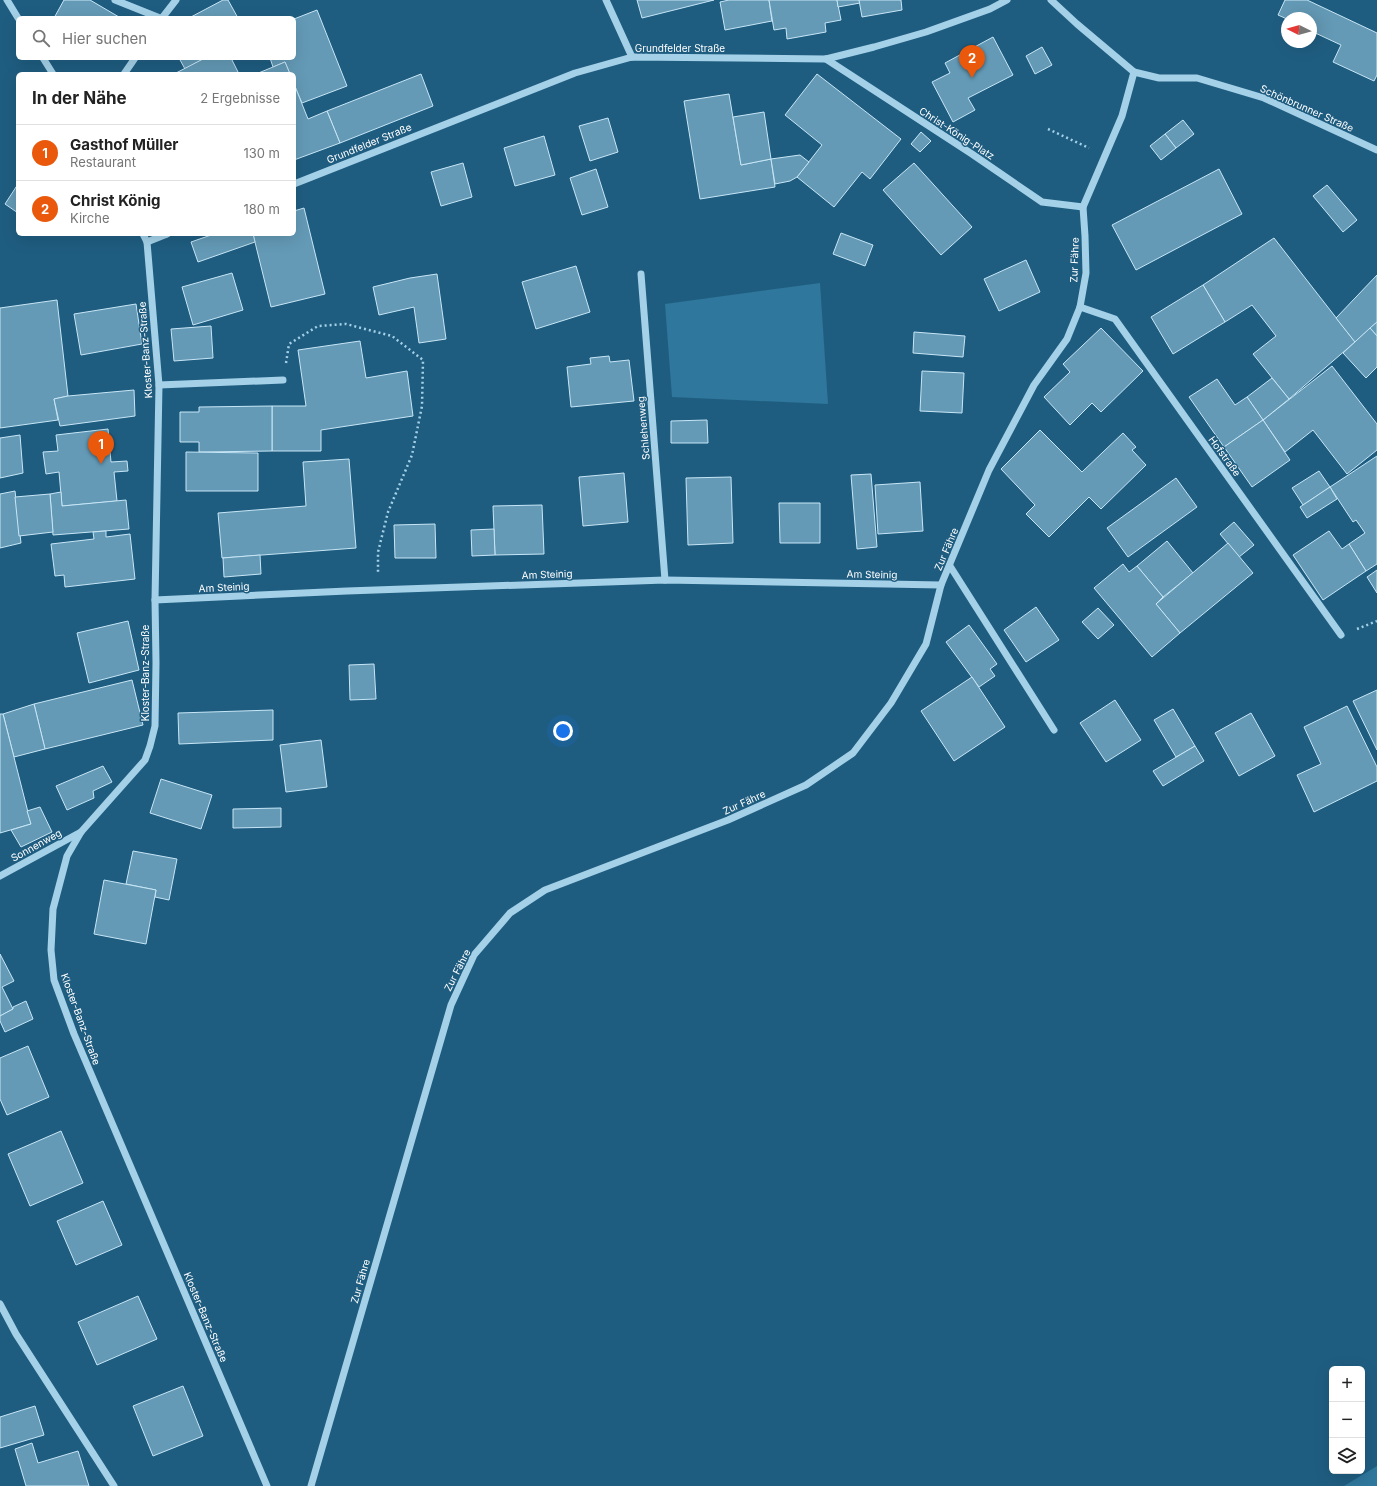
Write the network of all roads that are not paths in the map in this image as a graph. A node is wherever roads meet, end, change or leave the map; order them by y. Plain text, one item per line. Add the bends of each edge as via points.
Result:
1 (7, 0) edge
2 (115, 0) edge
3 (176, 0) edge
4 (606, 0) edge
5 (1007, 0) edge
6 (1051, 0) edge
7 (17, 16) edge
8 (156, 16) edge
9 (163, 16) edge
10 (632, 57) junction
11 (826, 59) junction
12 (44, 60) edge
13 (134, 60) edge
14 (52, 72) edge
15 (125, 72) edge
16 (1134, 72) junction
17 (1377, 150) edge
18 (296, 183) edge
19 (1083, 207) junction
20 (144, 236) edge
21 (162, 236) edge
22 (147, 242) junction
23 (641, 274) dead end
24 (1080, 307) junction
25 (284, 380) road end
26 (159, 385) junction
27 (950, 566) junction
28 (665, 580) junction
29 (941, 585) junction
30 (155, 600) junction
31 (1341, 635) dead end
32 (1054, 730) dead end
33 (81, 832) junction
34 (0, 876) edge
35 (0, 1304) edge
36 (114, 1486) edge
37 (267, 1486) edge
38 (311, 1486) edge

1 - 7 street
2 - 8 street
3 - 9 street
4 - 10 street
5 - 11 street, Grundfelder Straße via 990,9 926,32
6 - 16 street
10 - 11 street, Grundfelder Straße
10 - 18 street, Grundfelder Straße via 575,73
11 - 19 street, Christ-König-Platz via 1042,202
12 - 14 street
13 - 15 street
16 - 17 street, Schönbrunner Straße via 1159,78 1197,78 1264,98
16 - 19 street, Zur Fähre via 1122,116
19 - 24 street, Zur Fähre via 1086,273
20 - 22 street
21 - 22 street
22 - 26 street, Kloster-Banz-Straße
23 - 28 street, Schlehenweg
24 - 27 street, Zur Fähre via 1068,339 1034,385 989,470
24 - 31 street, Hofstraße via 1115,319
25 - 26 street
26 - 30 street, Kloster-Banz-Straße
27 - 29 street, Zur Fähre
27 - 32 street
28 - 29 street, Am Steinig
28 - 30 street, Am Steinig
29 - 38 street, Zur Fähre via 926,644 892,703 853,753 806,785 728,820 545,890 510,913 474,955 450,1005
30 - 33 street, Kloster-Banz-Straße via 155,726 150,746 145,760
33 - 34 street, Sonnenweg
33 - 37 street, Kloster-Banz-Straße via 68,856 53,909 51,950 54,980 74,1034
35 - 36 street via 16,1334

